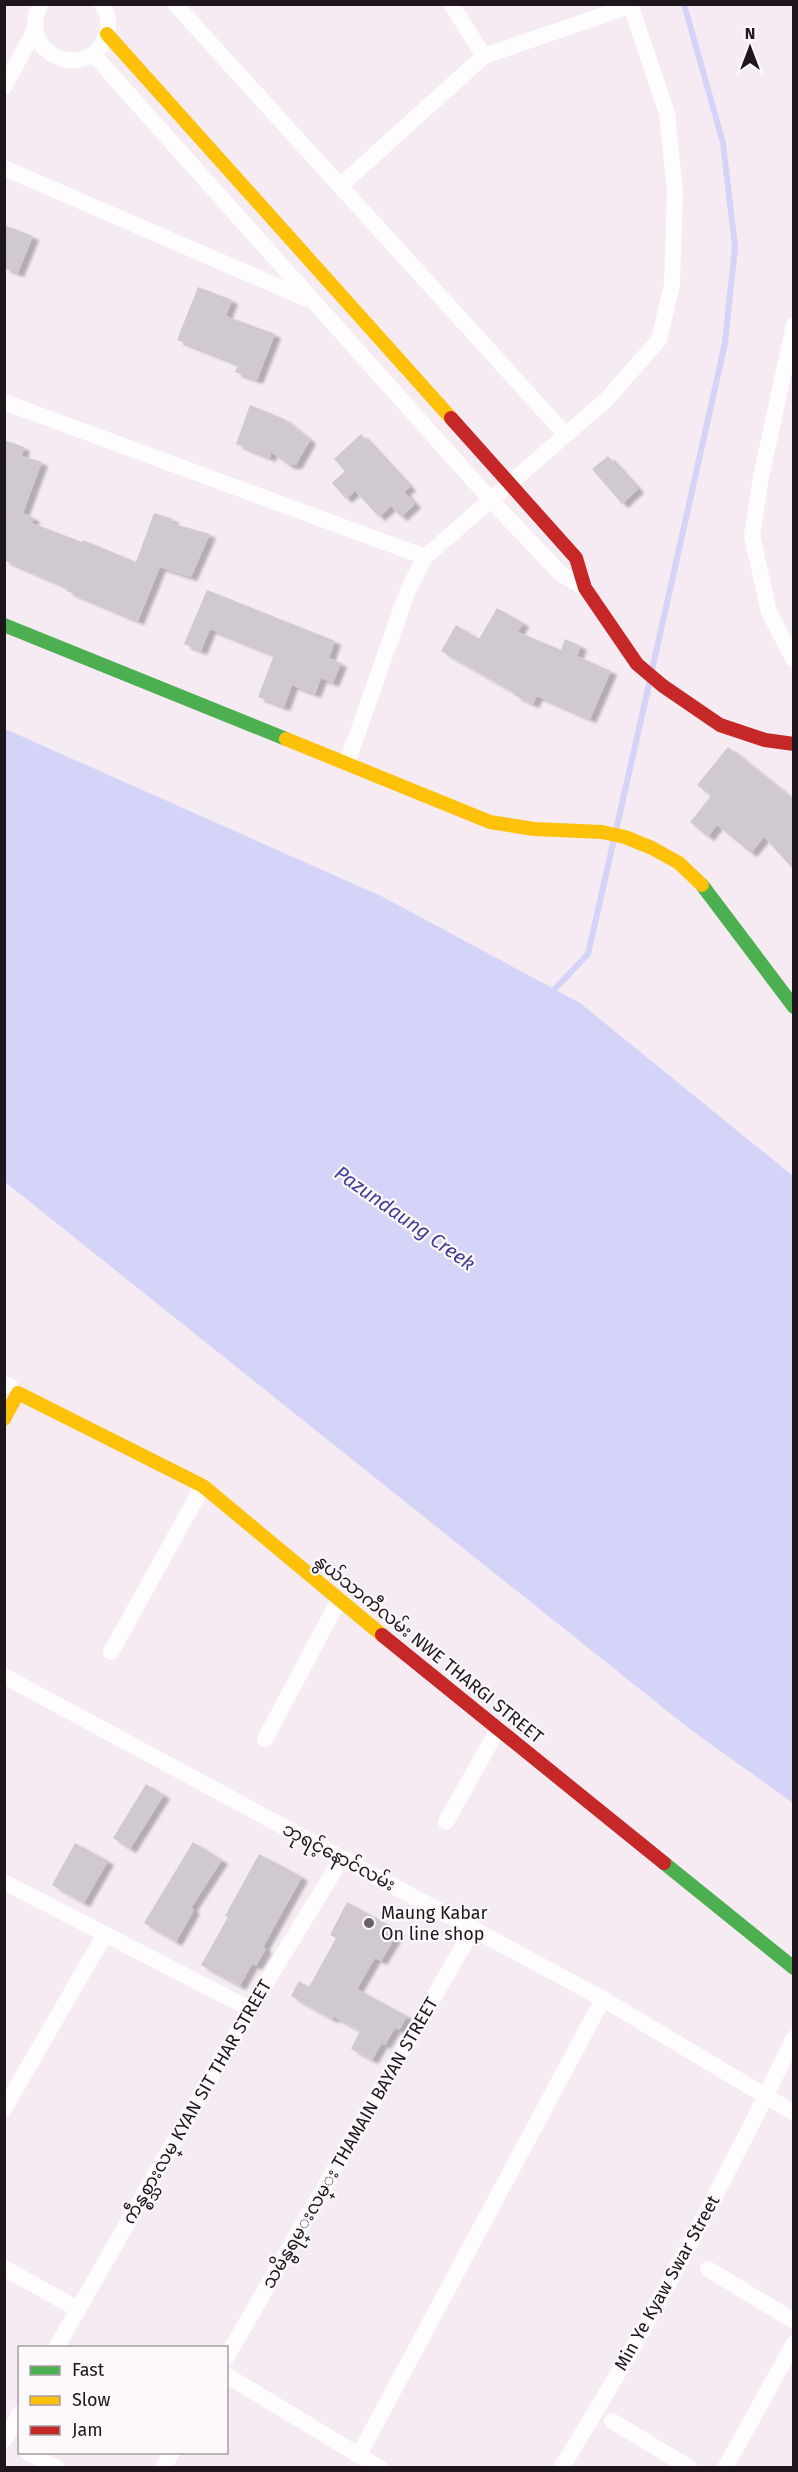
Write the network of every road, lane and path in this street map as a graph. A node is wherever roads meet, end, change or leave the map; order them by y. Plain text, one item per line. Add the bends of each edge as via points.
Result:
1 (102, 4) edge
2 (175, 4) edge
3 (451, 4) edge
4 (39, 5) edge
5 (630, 5) edge
6 (35, 30) junction
7 (107, 34) junction
8 (93, 54) junction
9 (484, 56) junction
10 (4, 87) edge
11 (4, 168) edge
12 (340, 186) junction
13 (313, 301) junction
14 (794, 325) edge
15 (4, 402) edge
16 (565, 434) junction
17 (508, 483) junction
18 (490, 499) junction
19 (425, 557) junction
20 (585, 588) junction
21 (4, 625) edge
22 (794, 660) edge
23 (794, 744) edge
24 (347, 763) junction
25 (794, 1007) edge
26 (11, 1388) edge
27 (4, 1419) edge
28 (203, 1486) junction
29 (339, 1600) junction
30 (111, 1652) dead end
31 (4, 1676) edge
32 (498, 1729) junction
33 (265, 1739) dead end
34 (446, 1822) dead end
35 (342, 1858) junction
36 (4, 1882) edge
37 (473, 1929) junction
38 (105, 1934) junction
39 (794, 1968) edge
40 (603, 1999) junction
41 (250, 2009) junction
42 (794, 2038) edge
43 (766, 2095) junction
44 (4, 2109) edge
45 (794, 2113) edge
46 (4, 2268) edge
47 (708, 2269) dead end
48 (78, 2309) junction
49 (794, 2321) edge
50 (794, 2343) edge
51 (57, 2346) edge
52 (228, 2355) edge
53 (228, 2375) edge
54 (18, 2416) edge
55 (612, 2421) dead end
56 (4, 2441) edge
57 (18, 2448) edge
58 (31, 2454) edge
59 (171, 2454) edge
60 (359, 2455) junction
61 (57, 2468) edge
62 (163, 2468) edge
63 (380, 2468) edge
64 (561, 2468) edge
65 (690, 2468) edge
66 (725, 2468) edge

1 - 7 street
2 - 12 street
3 - 9 street
4 - 6 street
5 - 9 street
5 - 16 street via 667,113 675,191 672,285 659,340 606,400
6 - 8 street via 46,52 57,58 75,60
6 - 10 street
7 - 8 street
7 - 17 street
8 - 13 street
9 - 12 street
11 - 13 street
12 - 16 street
13 - 18 street
14 - 22 street via 752,536 769,612
15 - 19 street
16 - 17 street
17 - 18 street
17 - 20 street via 576,558
18 - 19 street
18 - 20 street via 561,574
19 - 24 street via 408,590
20 - 23 street via 636,664 663,686 720,725 765,740
21 - 24 street
24 - 25 street via 490,822 534,829 602,832 625,837 679,862 704,887
26 - 27 street
26 - 28 street, နွယ်သာကီလမ်း NWE THARGI STREET
28 - 29 street, နွယ်သာကီလမ်း NWE THARGI STREET
28 - 30 street
29 - 32 street, နွယ်သာကီလမ်း NWE THARGI STREET
29 - 33 street
31 - 35 street, ဘုရင့်နောင်လမ်း
32 - 34 street
32 - 39 street, နွယ်သာကီလမ်း NWE THARGI STREET
35 - 37 street, ဘုရင့်နောင်လမ်း
35 - 41 street, ကဵန္စစ္သားလမ္ KYAN SIT THAR STREET
36 - 38 street
37 - 40 street, ဘုရင့်နောင်လမ်း
37 - 52 street, သမိန္ဗရမ္းလမ္း THAMAIN BAYAN STREET
38 - 41 street
38 - 44 street
40 - 43 street, ဘုရင့်နောင်လမ်း
40 - 60 street
41 - 48 street, ကဵန္စစ္သားလမ္ KYAN SIT THAR STREET
42 - 43 street, Min Ye Kyaw Swar Street
43 - 45 street, ဘုရင့်နောင်လမ်း
43 - 64 street, Min Ye Kyaw Swar Street via 685,2255
46 - 48 street
47 - 49 street
48 - 51 street, ကဵန္စစ္သားလမ္ KYAN SIT THAR STREET
50 - 66 street
53 - 60 street
54 - 56 street
55 - 65 street
56 - 57 street
58 - 61 street
59 - 62 street
60 - 63 street

